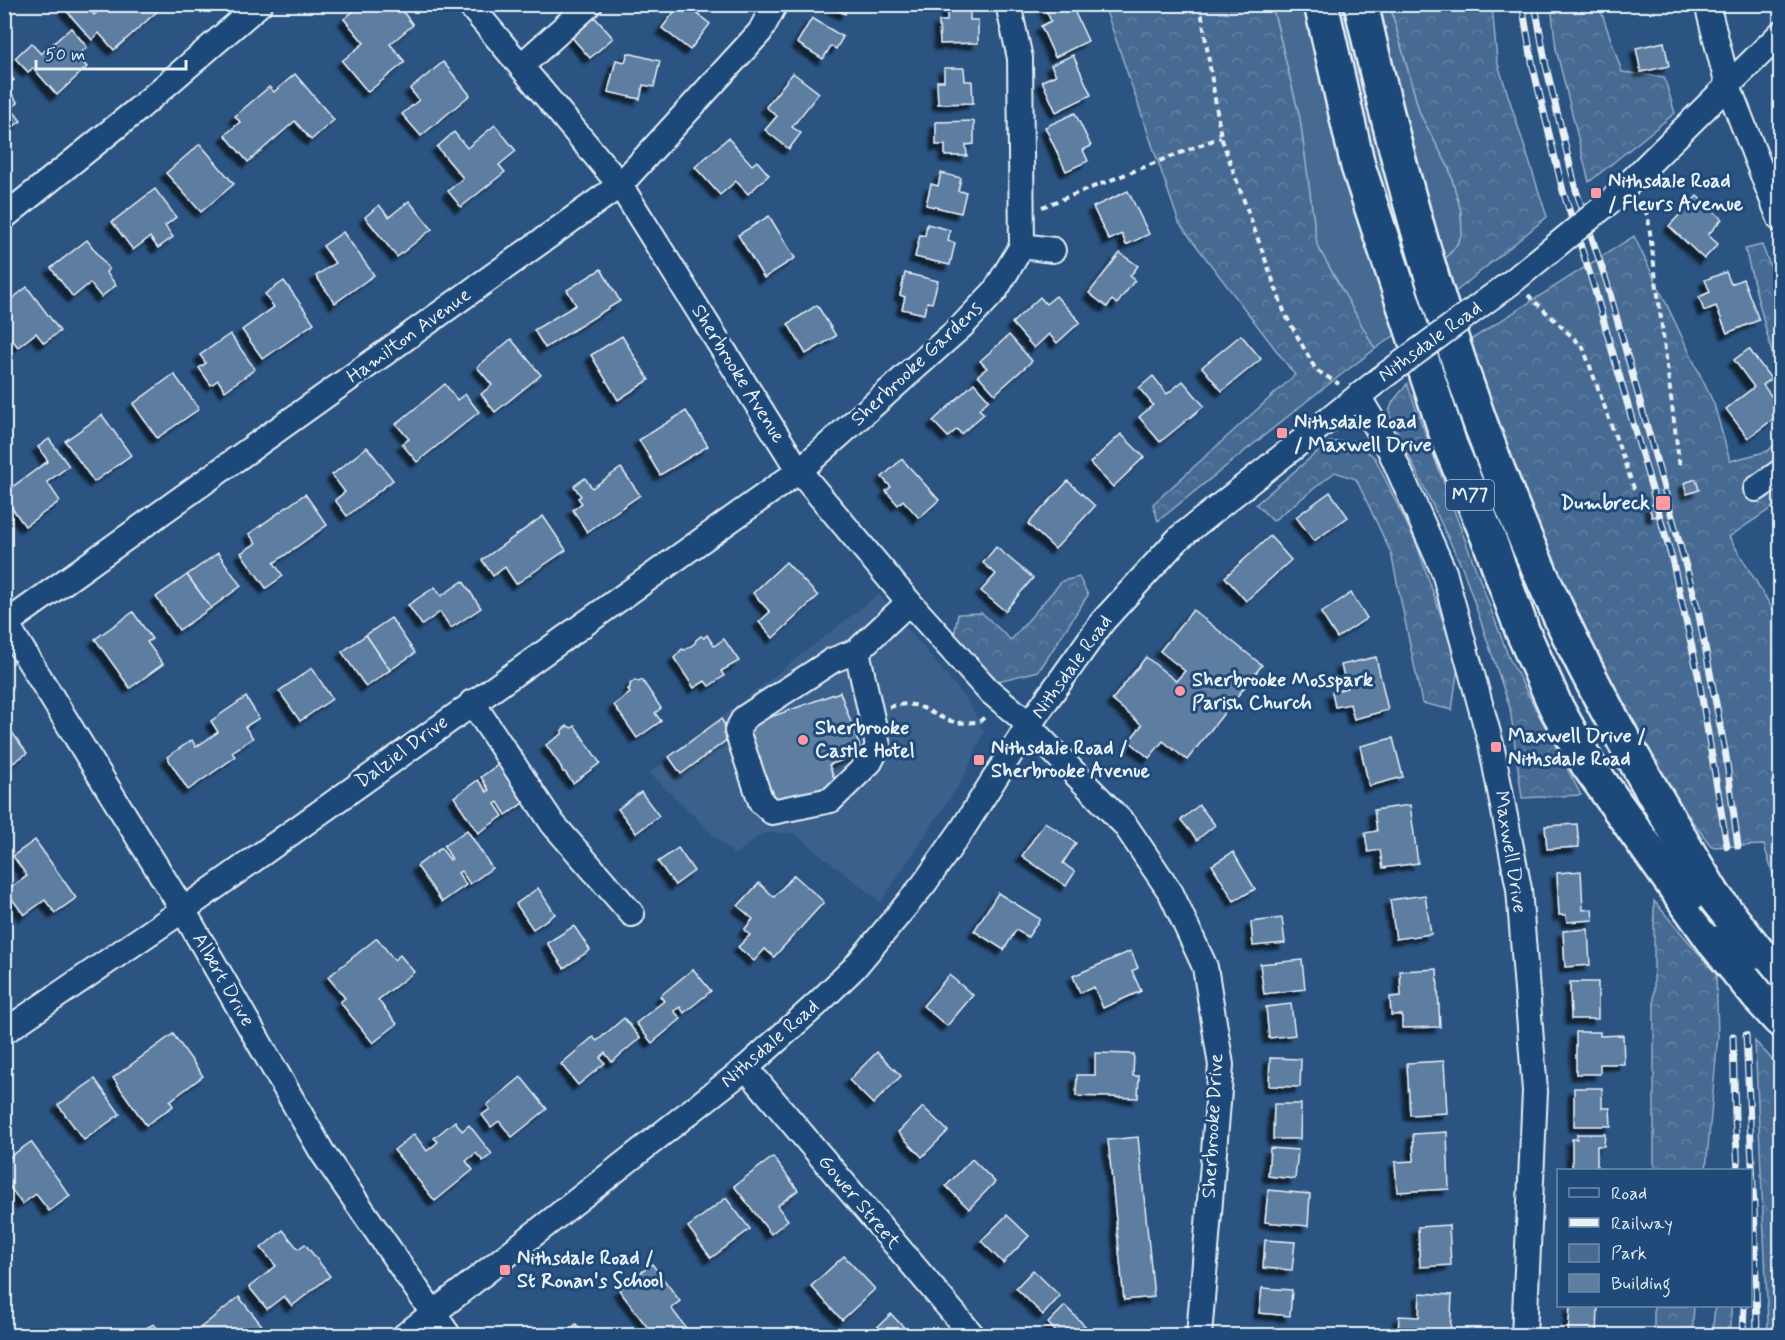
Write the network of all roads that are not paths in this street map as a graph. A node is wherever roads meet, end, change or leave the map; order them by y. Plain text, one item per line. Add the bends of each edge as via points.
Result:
1 (260, 4) edge
2 (469, 4) edge
3 (590, 4) edge
4 (775, 4) edge
5 (1008, 4) edge
6 (1322, 4) edge
7 (1361, 4) edge
8 (1707, 4) edge
9 (1780, 34) edge
10 (521, 66) junction
11 (1728, 86) junction
12 (620, 185) junction
13 (4, 217) edge
14 (1780, 219) edge
15 (1022, 246) junction
16 (1053, 250) dead end
17 (1358, 396) junction
18 (799, 471) junction
19 (1780, 472) edge
20 (1756, 489) dead end
21 (909, 602) junction
22 (5, 623) edge
23 (857, 651) junction
24 (472, 702) junction
25 (1028, 726) junction
26 (183, 910) junction
27 (632, 914) dead end
28 (1769, 986) edge
29 (1780, 1020) edge
30 (4, 1032) edge
31 (746, 1068) junction
32 (434, 1312) junction
33 (404, 1335) edge
34 (449, 1335) edge
35 (973, 1335) edge
36 (1199, 1335) edge
37 (1524, 1335) edge

1 - 13 street
2 - 10 street, Sherbrooke Avenue
3 - 10 street
4 - 12 street, Hamilton Avenue via 760,32
5 - 15 street via 1020,58
6 - 28 highway, M77, bridge via 1358,166 1450,445 1556,707 1588,765 1715,943
7 - 28 highway, M77, bridge via 1422,248 1463,375 1511,500 1566,628 1634,762 1714,896 1757,951
8 - 11 street
9 - 11 street, Nithsdale Road
10 - 12 street, Sherbrooke Avenue
11 - 14 street
11 - 17 street, Nithsdale Road, bridge via 1613,199 1514,281
12 - 18 street, Sherbrooke Avenue
12 - 22 street, Hamilton Avenue
15 - 16 street
15 - 18 street, Sherbrooke Gardens via 995,291 963,325
17 - 25 street, Nithsdale Road via 1179,538 1103,621
17 - 37 street, Maxwell Drive via 1389,448 1444,572 1491,744 1519,889 1535,1091
18 - 21 street, Sherbrooke Avenue
18 - 24 street, Dalziel Drive
19 - 20 street
21 - 23 street
21 - 25 street, Sherbrooke Avenue
22 - 26 street, Albert Drive
23 - 23 street via 878,746 870,762 831,800 772,812 761,802 737,731 744,718 833,660
24 - 26 street, Dalziel Drive
24 - 27 street via 553,824
25 - 31 street, Nithsdale Road via 962,830 895,920 839,982
25 - 36 street, Sherbrooke Drive via 1125,825 1171,893 1205,967 1221,1065
26 - 30 street, Dalziel Drive
26 - 32 street, Albert Drive via 322,1152
28 - 29 highway, M77
31 - 32 street, Nithsdale Road
31 - 35 street, Gower Street
32 - 33 street, Nithsdale Road
32 - 34 street, Albert Drive

